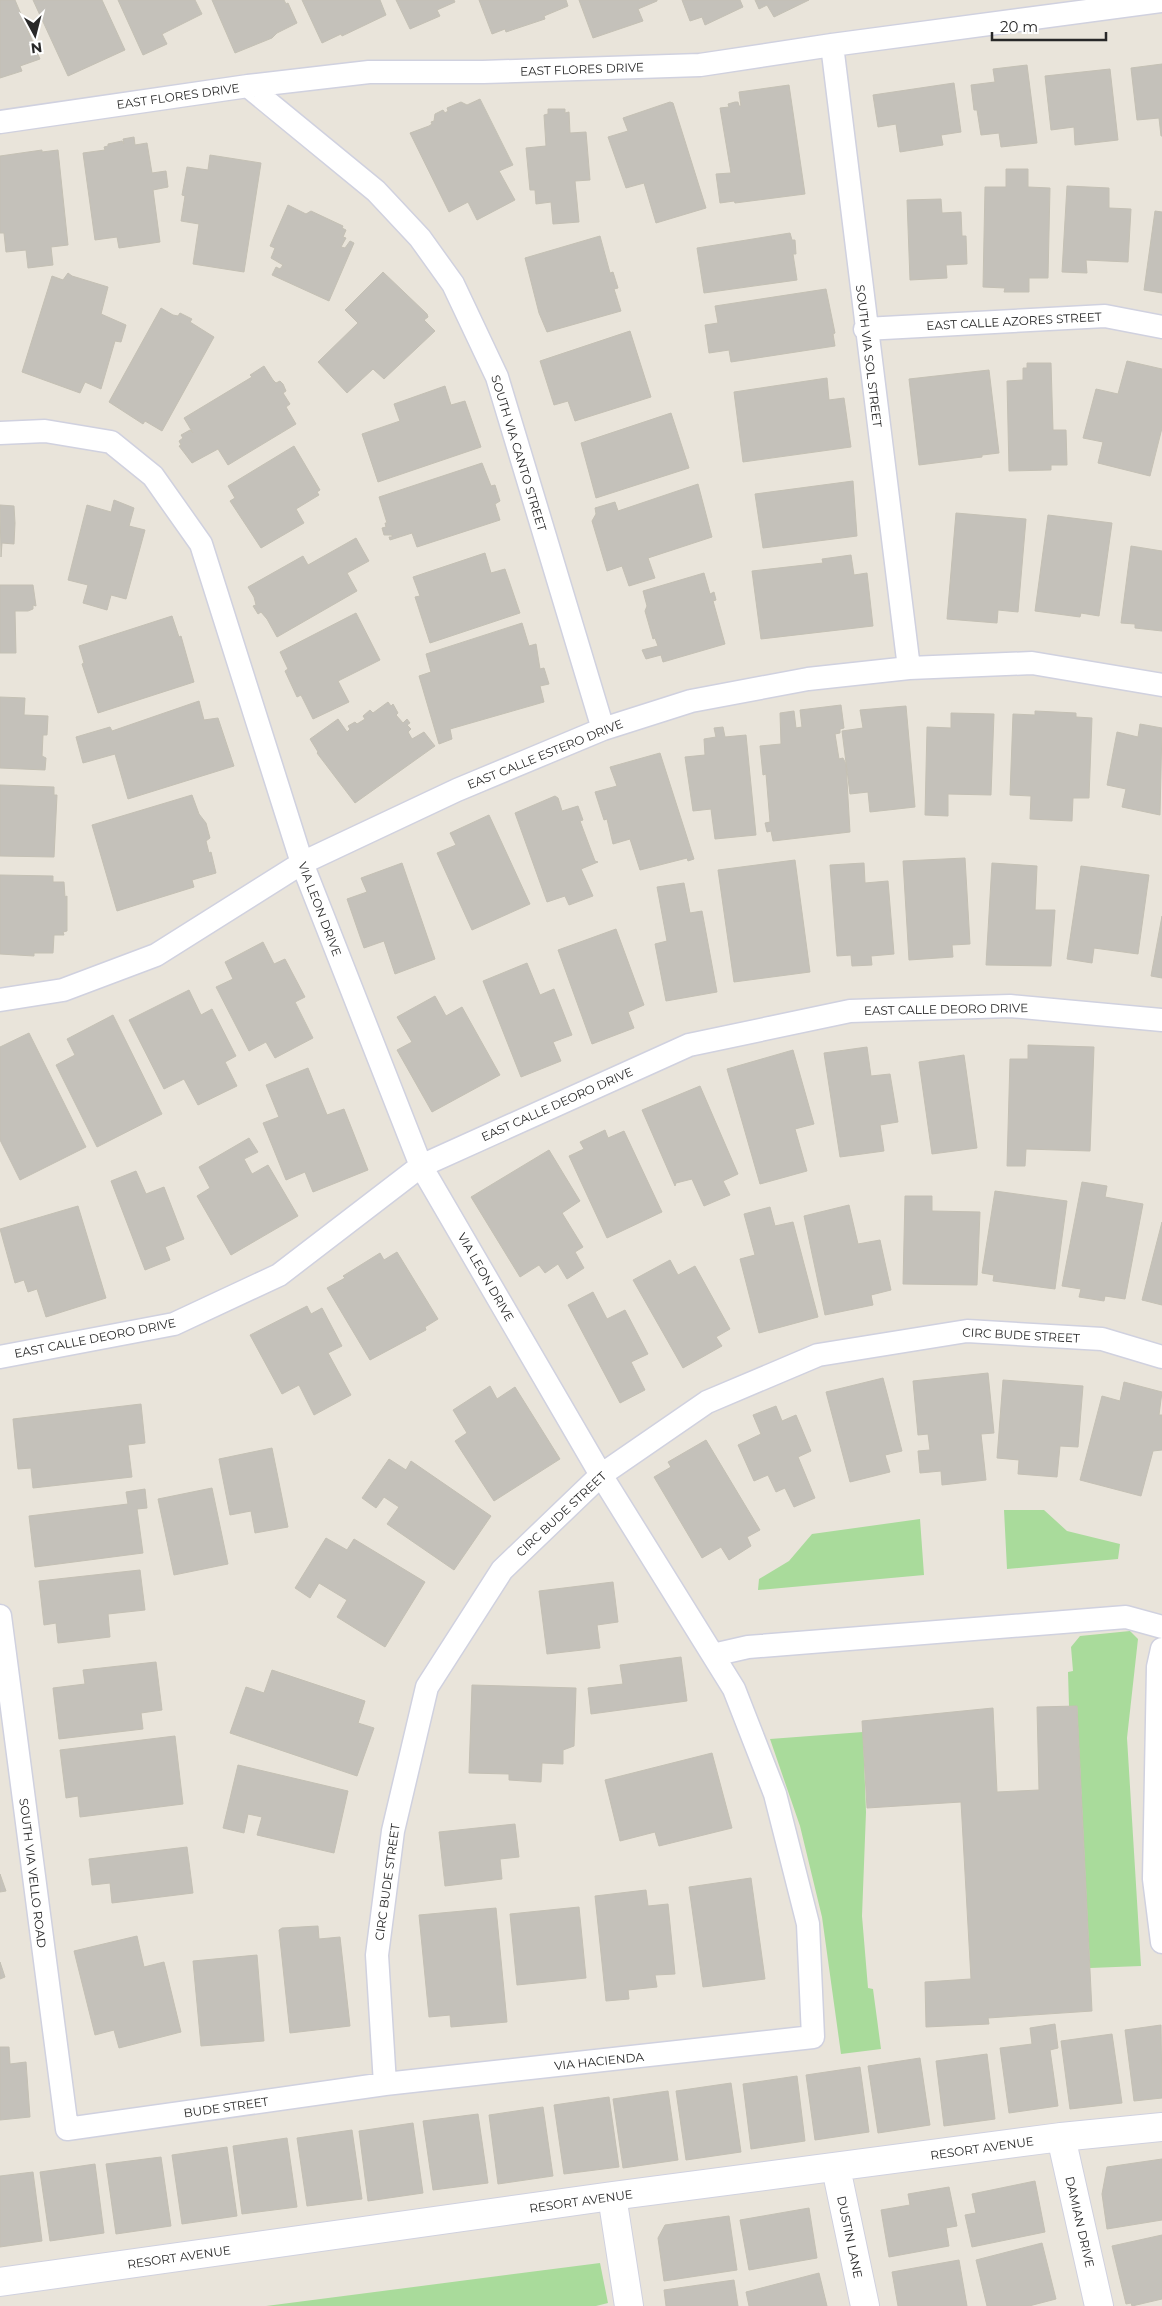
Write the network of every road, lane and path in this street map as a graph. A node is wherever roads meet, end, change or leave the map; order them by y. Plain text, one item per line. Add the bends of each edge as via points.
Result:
1 (1162, 1) edge
2 (832, 45) junction
3 (248, 86) junction
4 (0, 122) edge
5 (1162, 327) edge
6 (865, 329) junction
7 (0, 433) edge
8 (908, 668) junction
9 (1162, 685) edge
10 (602, 729) junction
11 (302, 863) junction
12 (0, 1000) edge
13 (1162, 1020) edge
14 (421, 1166) junction
15 (1162, 1357) edge
16 (0, 1358) edge
17 (601, 1475) junction
18 (0, 1616) edge
19 (1162, 1627) edge
20 (1162, 1650) edge
21 (712, 1655) junction
22 (1162, 1942) edge
23 (813, 2037) joint
24 (385, 2084) junction
25 (1162, 2127) edge
26 (67, 2129) joint
27 (1061, 2137) junction
28 (836, 2168) junction
29 (612, 2196) junction
30 (0, 2282) edge
31 (629, 2306) edge
32 (865, 2306) edge
33 (1099, 2306) edge

1 - 2 lane, EAST FLORES DRIVE
2 - 3 lane, EAST FLORES DRIVE via 700,65 369,72
2 - 6 lane, SOUTH VIA SOL STREET
3 - 4 lane, EAST FLORES DRIVE
3 - 10 lane, SOUTH VIA CANTO STREET via 376,191 420,238 454,284 497,378
5 - 6 lane, EAST CALLE AZORES STREET via 1105,316
6 - 8 lane, SOUTH VIA SOL STREET
7 - 11 lane, VIA LEON DRIVE via 45,431 111,442 153,476 201,544
8 - 9 lane, EAST CALLE ESTERO DRIVE via 1032,663
8 - 10 lane, EAST CALLE ESTERO DRIVE via 808,679 701,700
10 - 11 lane, EAST CALLE ESTERO DRIVE via 457,790
11 - 12 lane, EAST CALLE ESTERO DRIVE via 156,955 63,990
11 - 14 lane, VIA LEON DRIVE
13 - 14 lane, EAST CALLE DEORO DRIVE via 1010,1006 850,1010 689,1045
14 - 16 lane, EAST CALLE DEORO DRIVE via 279,1275 174,1324
14 - 17 lane, VIA LEON DRIVE
15 - 17 lane, CIRC BUDE STREET via 1102,1339 967,1331 818,1355 706,1402
17 - 21 lane, VIA LEON DRIVE
17 - 24 lane, CIRC BUDE STREET via 502,1570 427,1687 393,1831 377,1955
18 - 26 lane, SOUTH VIA VELLO ROAD
19 - 21 lane via 1126,1617 748,1648
20 - 22 lane via 1158,1667 1154,1878
21 - 23 lane, VIA LEON DRIVE via 734,1689 777,1804 808,1924
23 - 24 lane, VIA HACIENDA
24 - 26 lane, BUDE STREET
25 - 27 street, RESORT AVENUE
27 - 28 street, RESORT AVENUE
27 - 33 street, DAMIAN DRIVE
28 - 29 street, RESORT AVENUE
28 - 32 street, DUSTIN LANE
29 - 30 street, RESORT AVENUE
29 - 31 street

